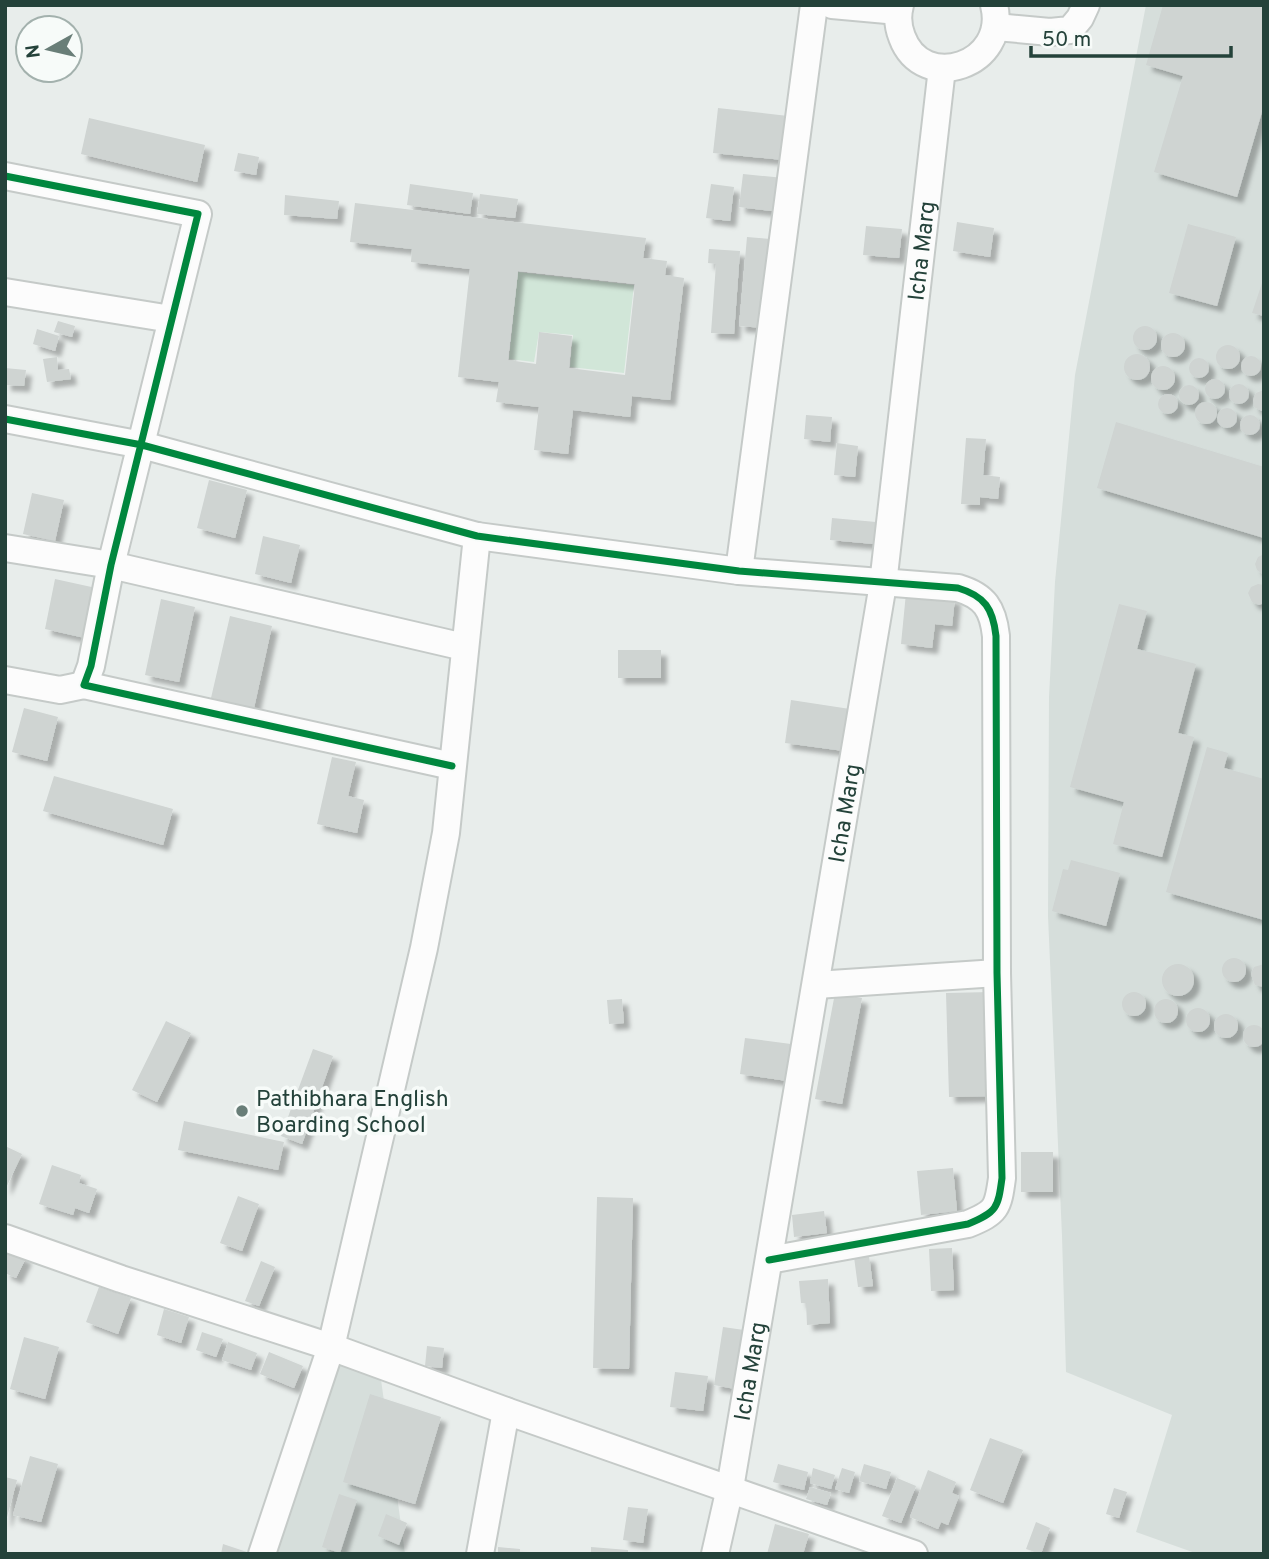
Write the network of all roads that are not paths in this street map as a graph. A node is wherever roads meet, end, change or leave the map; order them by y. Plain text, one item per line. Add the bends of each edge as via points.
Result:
1 (814, 5) edge
2 (832, 5) edge
3 (1086, 5) edge
4 (899, 8) edge
5 (995, 16) edge
6 (942, 68) junction
7 (5, 176) edge
8 (5, 292) edge
9 (171, 319) junction
10 (5, 419) edge
11 (142, 445) junction
12 (477, 536) junction
13 (5, 548) edge
14 (111, 565) junction
15 (738, 570) junction
16 (883, 583) junction
17 (464, 647) junction
18 (5, 680) edge
19 (84, 685) junction
20 (452, 766) junction
21 (996, 973) junction
22 (816, 985) junction
23 (5, 1238) edge
24 (769, 1260) junction
25 (331, 1347) junction
26 (506, 1411) junction
27 (730, 1488) junction
28 (262, 1554) edge
29 (480, 1554) edge
30 (715, 1554) edge
31 (914, 1554) edge

1 - 15 street
2 - 4 street
3 - 5 street via 1070,30 1049,32
4 - 6 street via 898,27 909,49 927,64
5 - 6 street via 989,44 977,58
6 - 16 street, Icha Marg
7 - 9 street via 198,214
8 - 9 street
9 - 11 street
10 - 11 street
11 - 12 street
11 - 14 street
12 - 15 street
12 - 17 street
13 - 14 street
14 - 17 street
14 - 19 street
15 - 16 street
16 - 21 street via 972,592 993,618
16 - 22 street, Icha Marg
17 - 20 street
18 - 19 street via 60,690
19 - 20 street
20 - 25 street via 446,833 424,948
21 - 22 street
21 - 24 street via 1002,1178 999,1200 989,1216 968,1224
22 - 24 street, Icha Marg
23 - 25 street
24 - 27 street, Icha Marg
25 - 26 street
25 - 28 street
26 - 27 street
26 - 29 street
27 - 30 street, Icha Marg
27 - 31 street

